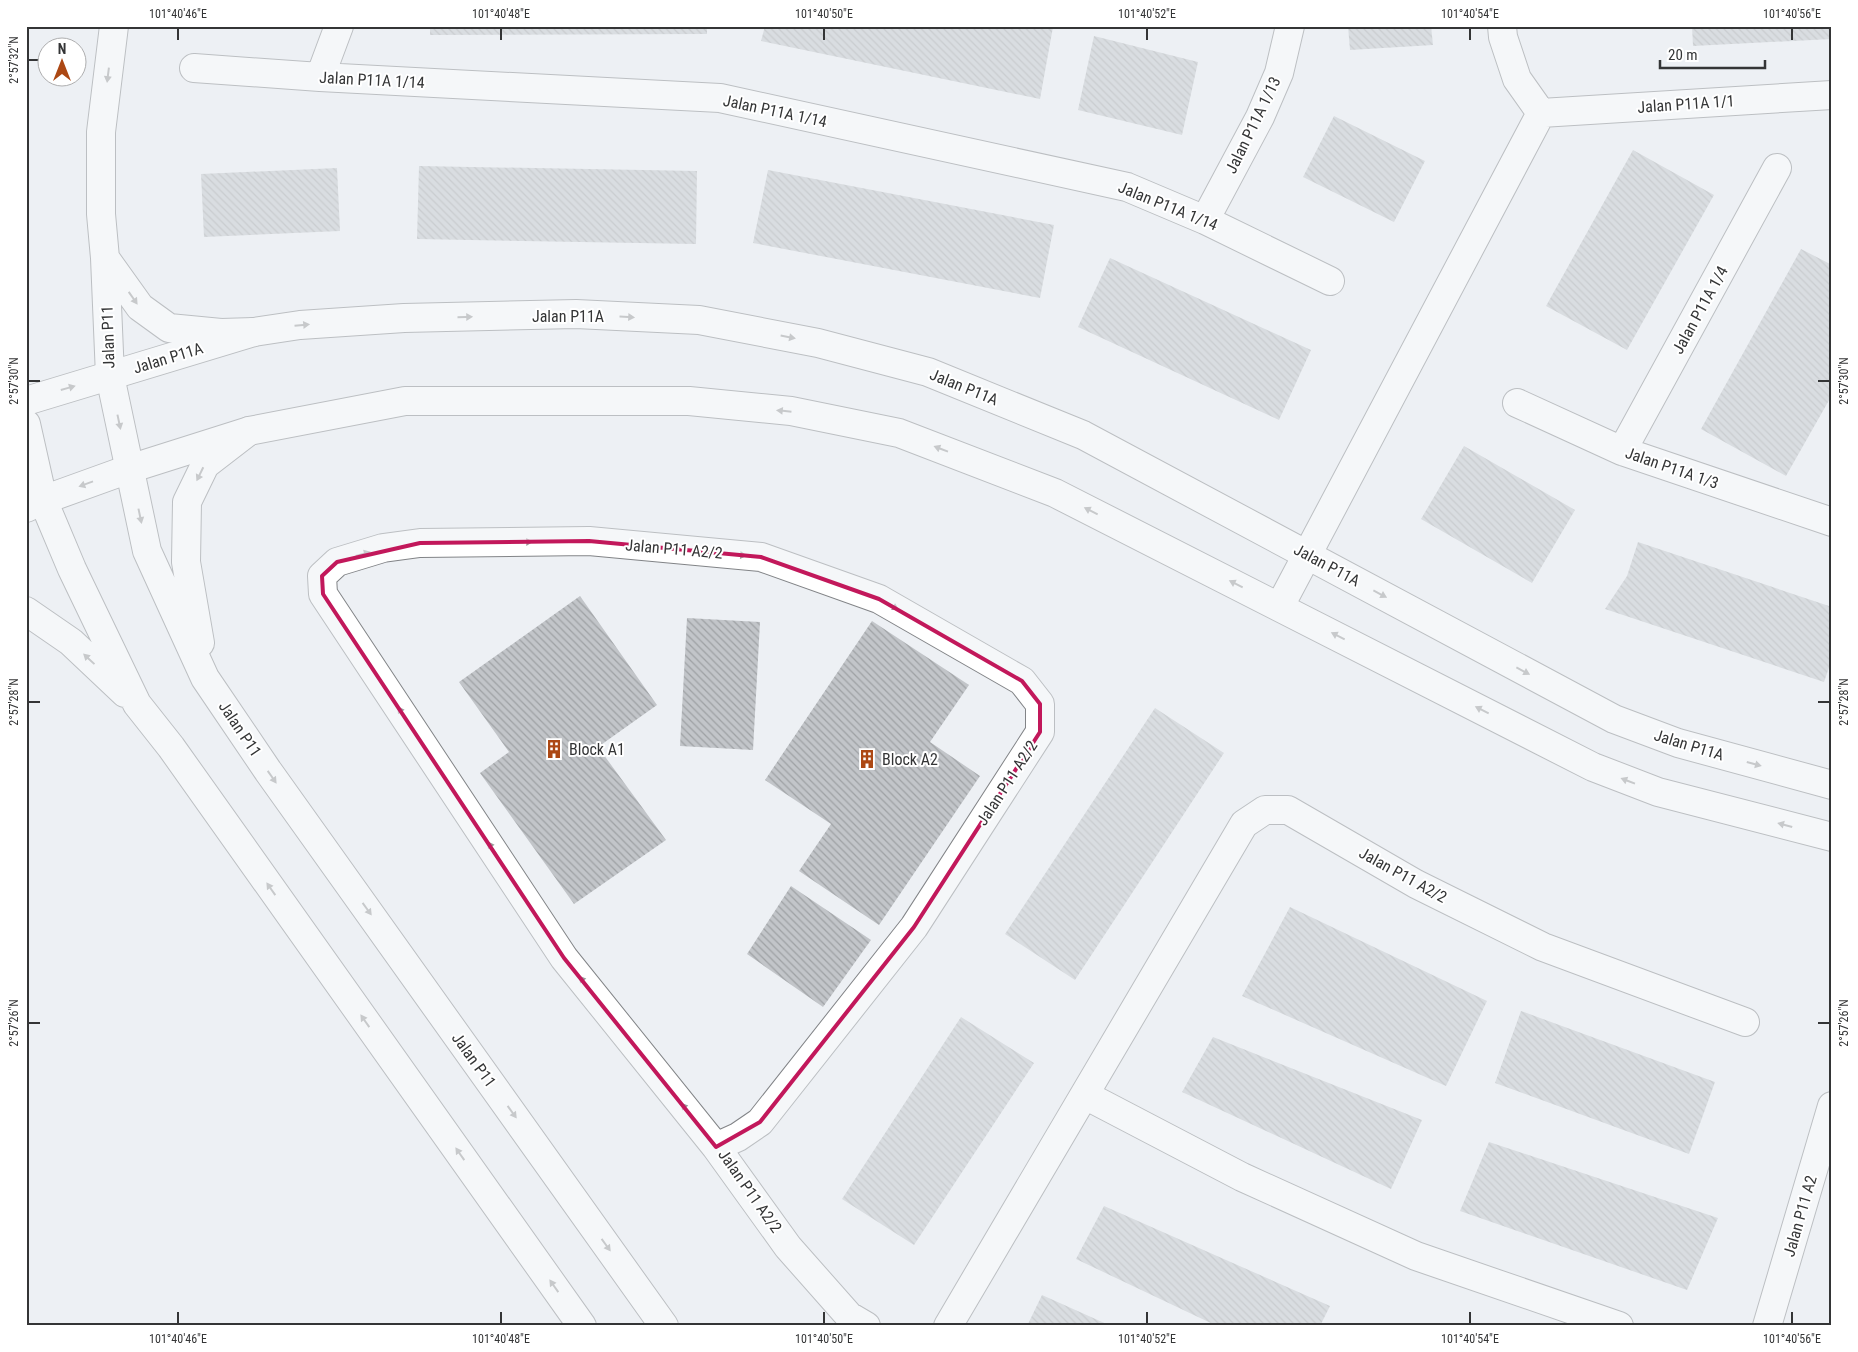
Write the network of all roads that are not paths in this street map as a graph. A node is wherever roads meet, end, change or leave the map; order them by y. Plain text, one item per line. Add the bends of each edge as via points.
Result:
1 (114, 26) edge
2 (339, 26) edge
3 (1290, 26) edge
4 (1502, 26) edge
5 (194, 68) dead end
6 (320, 77) junction
7 (1832, 95) edge
8 (1541, 113) junction
9 (1777, 168) dead end
10 (1205, 220) junction
11 (106, 258) junction
12 (1330, 281) dead end
13 (254, 332) junction
14 (110, 376) junction
15 (26, 401) edge
16 (1517, 403) dead end
17 (26, 424) edge
18 (249, 430) junction
19 (1622, 451) junction
20 (129, 469) junction
21 (35, 504) edge
22 (1832, 522) edge
23 (1306, 554) junction
24 (1280, 606) junction
25 (26, 611) edge
26 (205, 678) junction
27 (138, 704) junction
28 (1832, 785) edge
29 (1832, 837) edge
30 (1745, 1022) dead end
31 (1084, 1094) junction
32 (1832, 1106) edge
33 (716, 1147) junction
34 (582, 1326) edge
35 (664, 1326) edge
36 (866, 1326) edge
37 (948, 1326) edge
38 (1619, 1326) edge
39 (1767, 1326) edge

1 -> 11 street, Jalan P11 via 101,132 101,214
2 - 6 street
3 - 10 street, Jalan P11A 1/13 via 1279,73 1260,117
4 - 8 street via 1517,79
5 - 6 street, Jalan P11A 1/14
6 - 10 street, Jalan P11A 1/14 via 720,98 1127,187
7 - 8 street, Jalan P11A 1/1
8 - 23 street
9 - 19 street, Jalan P11A 1/4
10 - 12 street, Jalan P11A 1/14
11 -> 13 street via 140,307 169,328 221,334
11 - 14 street, Jalan P11
13 - 14 street, Jalan P11A
13 -> 23 street, Jalan P11A via 300,325 404,318 576,314 699,320 818,343 928,372 1083,435
15 -> 14 street, Jalan P11A
14 -> 20 street, Jalan P11
16 - 19 street, Jalan P11A 1/3
17 - 21 street
18 - 20 street
24 -> 18 street via 1055,493 899,433 790,412 689,401 405,401
18 -> 26 street via 205,465 187,502 186,562
19 - 22 street, Jalan P11A 1/3
20 -> 21 street
20 -> 26 street, Jalan P11 via 147,551
21 - 27 street via 72,569
23 - 24 street
23 -> 28 street, Jalan P11A via 1614,719 1678,743
29 -> 24 street via 1658,792 1594,768
27 -> 25 street via 71,642
26 -> 35 street, Jalan P11
34 -> 27 street
30 - 31 street, Jalan P11 A2/2 via 1543,947 1416,884 1288,810 1265,810 1244,824
31 - 37 street, Jalan P11 A2/2
31 - 38 street via 1242,1177 1416,1256
32 - 39 street, Jalan P11 A2
33 -> 33 street, Jalan P11 A2/2 via 564,958 323,594 322,576 337,562 383,548 420,543 590,541 762,556 879,599 1022,681 1040,704 1040,732 914,927 760,1122
33 - 36 street, Jalan P11 A2/2 via 788,1246 849,1316

